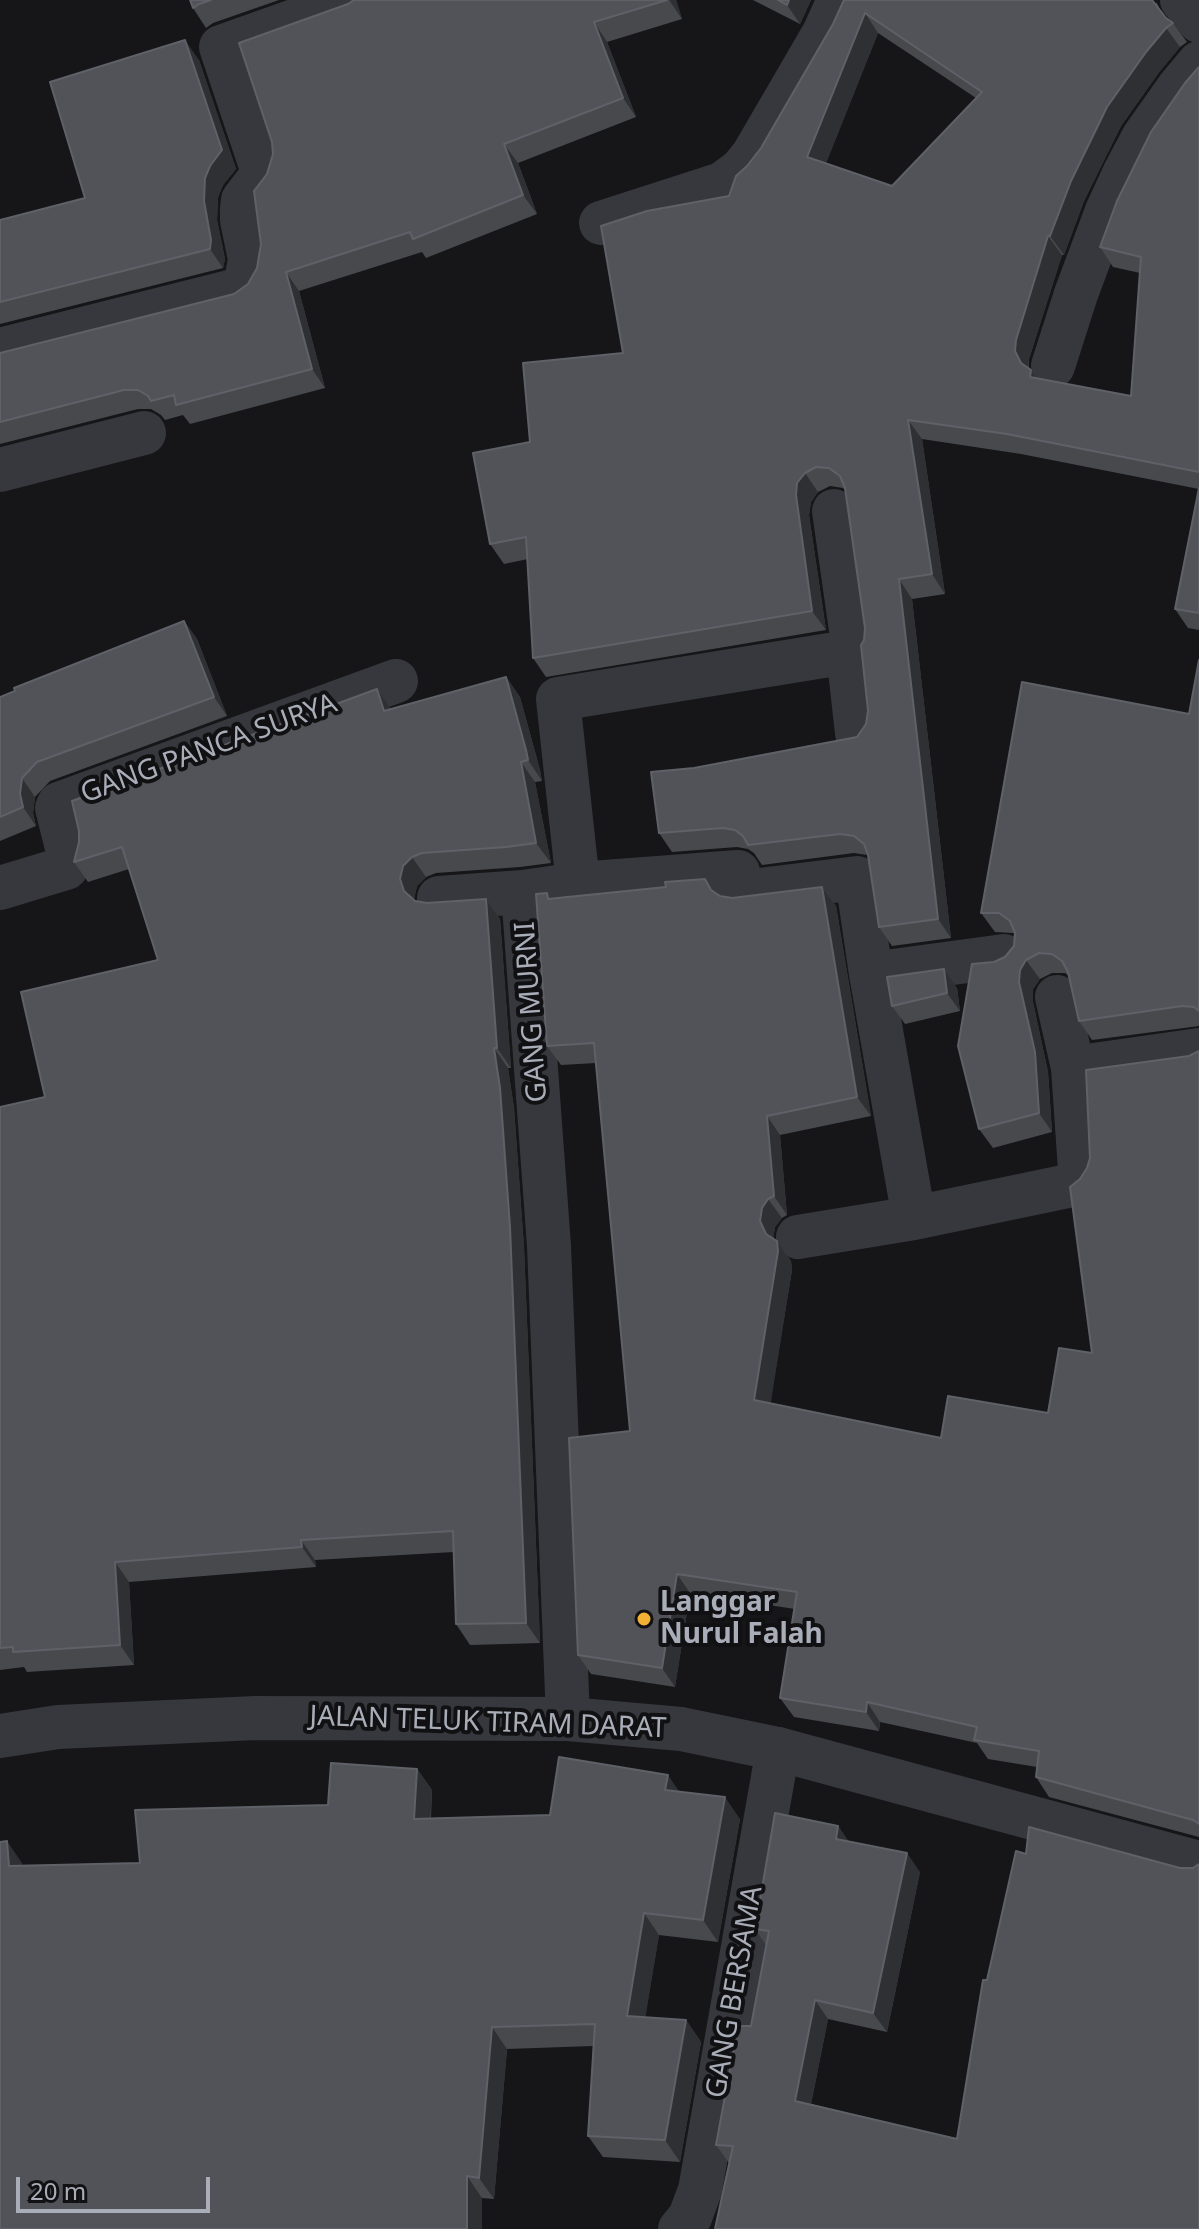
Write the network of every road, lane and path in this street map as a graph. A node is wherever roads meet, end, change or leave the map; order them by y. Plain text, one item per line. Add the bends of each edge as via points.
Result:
1 (353, 0) edge
2 (839, 0) edge
3 (1182, 0) edge
4 (1199, 21) edge
5 (1199, 63) edge
6 (601, 223) edge
7 (0, 350) edge
8 (1053, 366) dead end
9 (144, 433) dead end
10 (0, 470) edge
11 (834, 511) dead end
12 (848, 652) junction
13 (396, 681) dead end
14 (857, 733) edge
15 (578, 884) junction
16 (0, 888) edge
17 (523, 892) junction
18 (439, 898) dead end
19 (1004, 956) edge
20 (871, 974) junction
21 (1057, 997) dead end
22 (1199, 1050) edge
23 (1073, 1068) junction
24 (914, 1218) junction
25 (798, 1237) dead end
26 (568, 1719) junction
27 (0, 1736) edge
28 (778, 1749) junction
29 (1199, 1863) edge
30 (680, 2229) edge

1 - 7 street via 221,47 262,169 243,200 250,259 241,289
2 - 6 street via 741,170 722,184
3 - 4 street
5 - 8 street via 1143,138 1125,172
9 - 10 street
11 - 12 street via 854,651
12 - 14 street
12 - 15 street via 558,699
13 - 16 street, GANG PANCA SURYA via 59,804 69,856 66,868
15 - 17 street, GANG MURNI
15 - 20 street, GANG MURNI via 738,872 743,892 857,878
17 - 18 street
17 - 26 street, GANG MURNI via 549,1246
19 - 20 street
20 - 24 street
21 - 23 street
22 - 23 street
23 - 24 street via 1077,1179 1059,1189
24 - 25 street
26 - 27 street, JALAN TELUK TIRAM DARAT via 256,1718 58,1727
26 - 28 street, JALAN TELUK TIRAM DARAT via 681,1729
28 - 29 street, JALAN TELUK TIRAM DARAT
28 - 30 street, GANG BERSAMA via 700,2190

